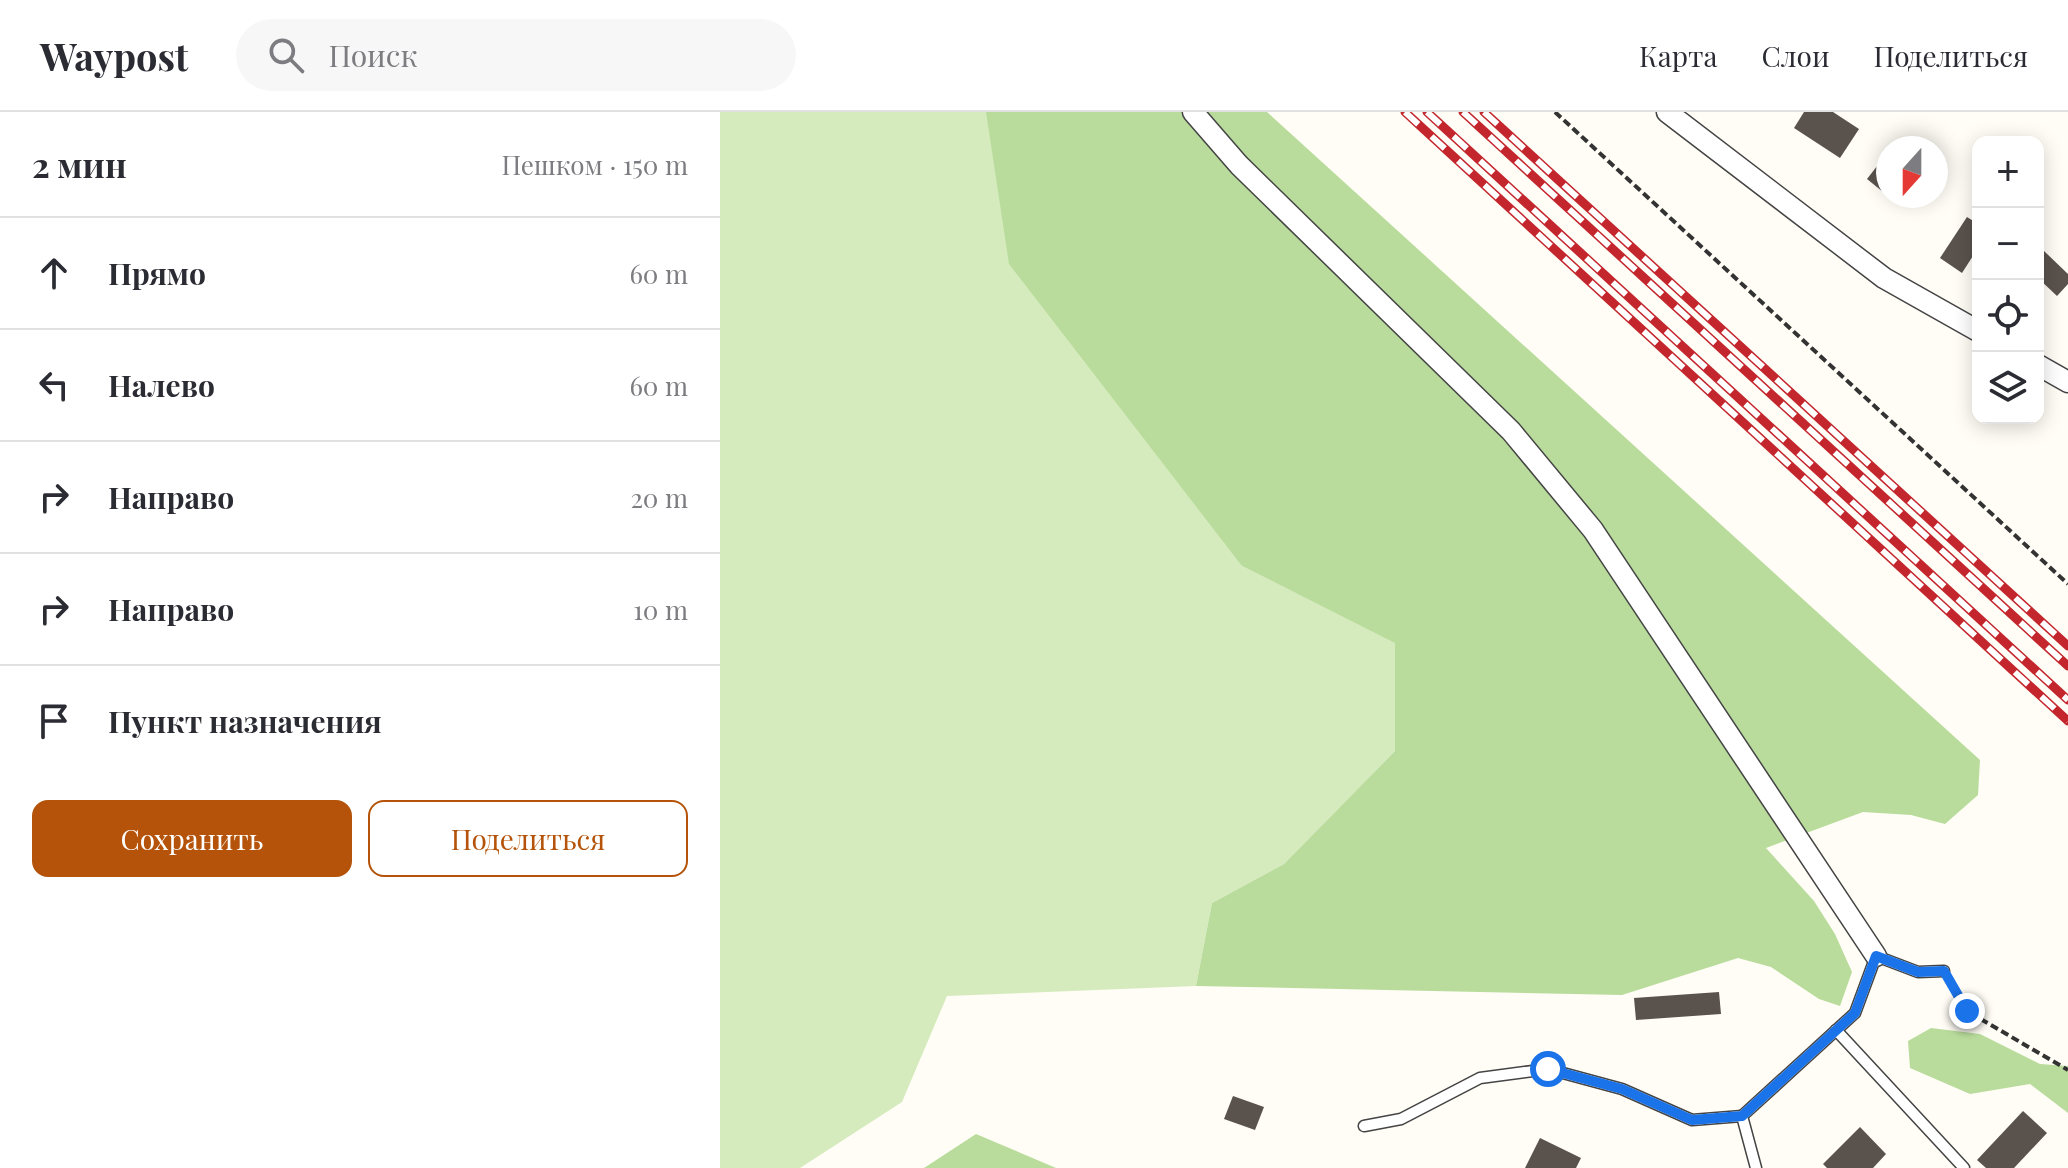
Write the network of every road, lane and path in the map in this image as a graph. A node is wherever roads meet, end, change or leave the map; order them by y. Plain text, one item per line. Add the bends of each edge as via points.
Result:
1 (1193, 112) edge
2 (1555, 112) edge
3 (1667, 112) edge
4 (1972, 328) edge
5 (2044, 368) edge
6 (2068, 382) edge
7 (2068, 584) edge
8 (1876, 956) junction
9 (1944, 971) joint
10 (1836, 1030) junction
11 (2068, 1070) edge
12 (1742, 1116) junction
13 (1364, 1126) dead end
14 (1756, 1168) edge
15 (1964, 1168) edge

1 - 8 street via 1239,165 1511,431 1593,530
2 - 7 path
3 - 4 street via 1884,278
5 - 6 street
8 - 9 lane via 1918,972
8 - 10 lane via 1855,1013
9 - 11 path via 1967,1011
10 - 12 lane
10 - 15 lane
12 - 13 lane via 1692,1120 1622,1089 1548,1069 1480,1078 1401,1119
12 - 14 lane

